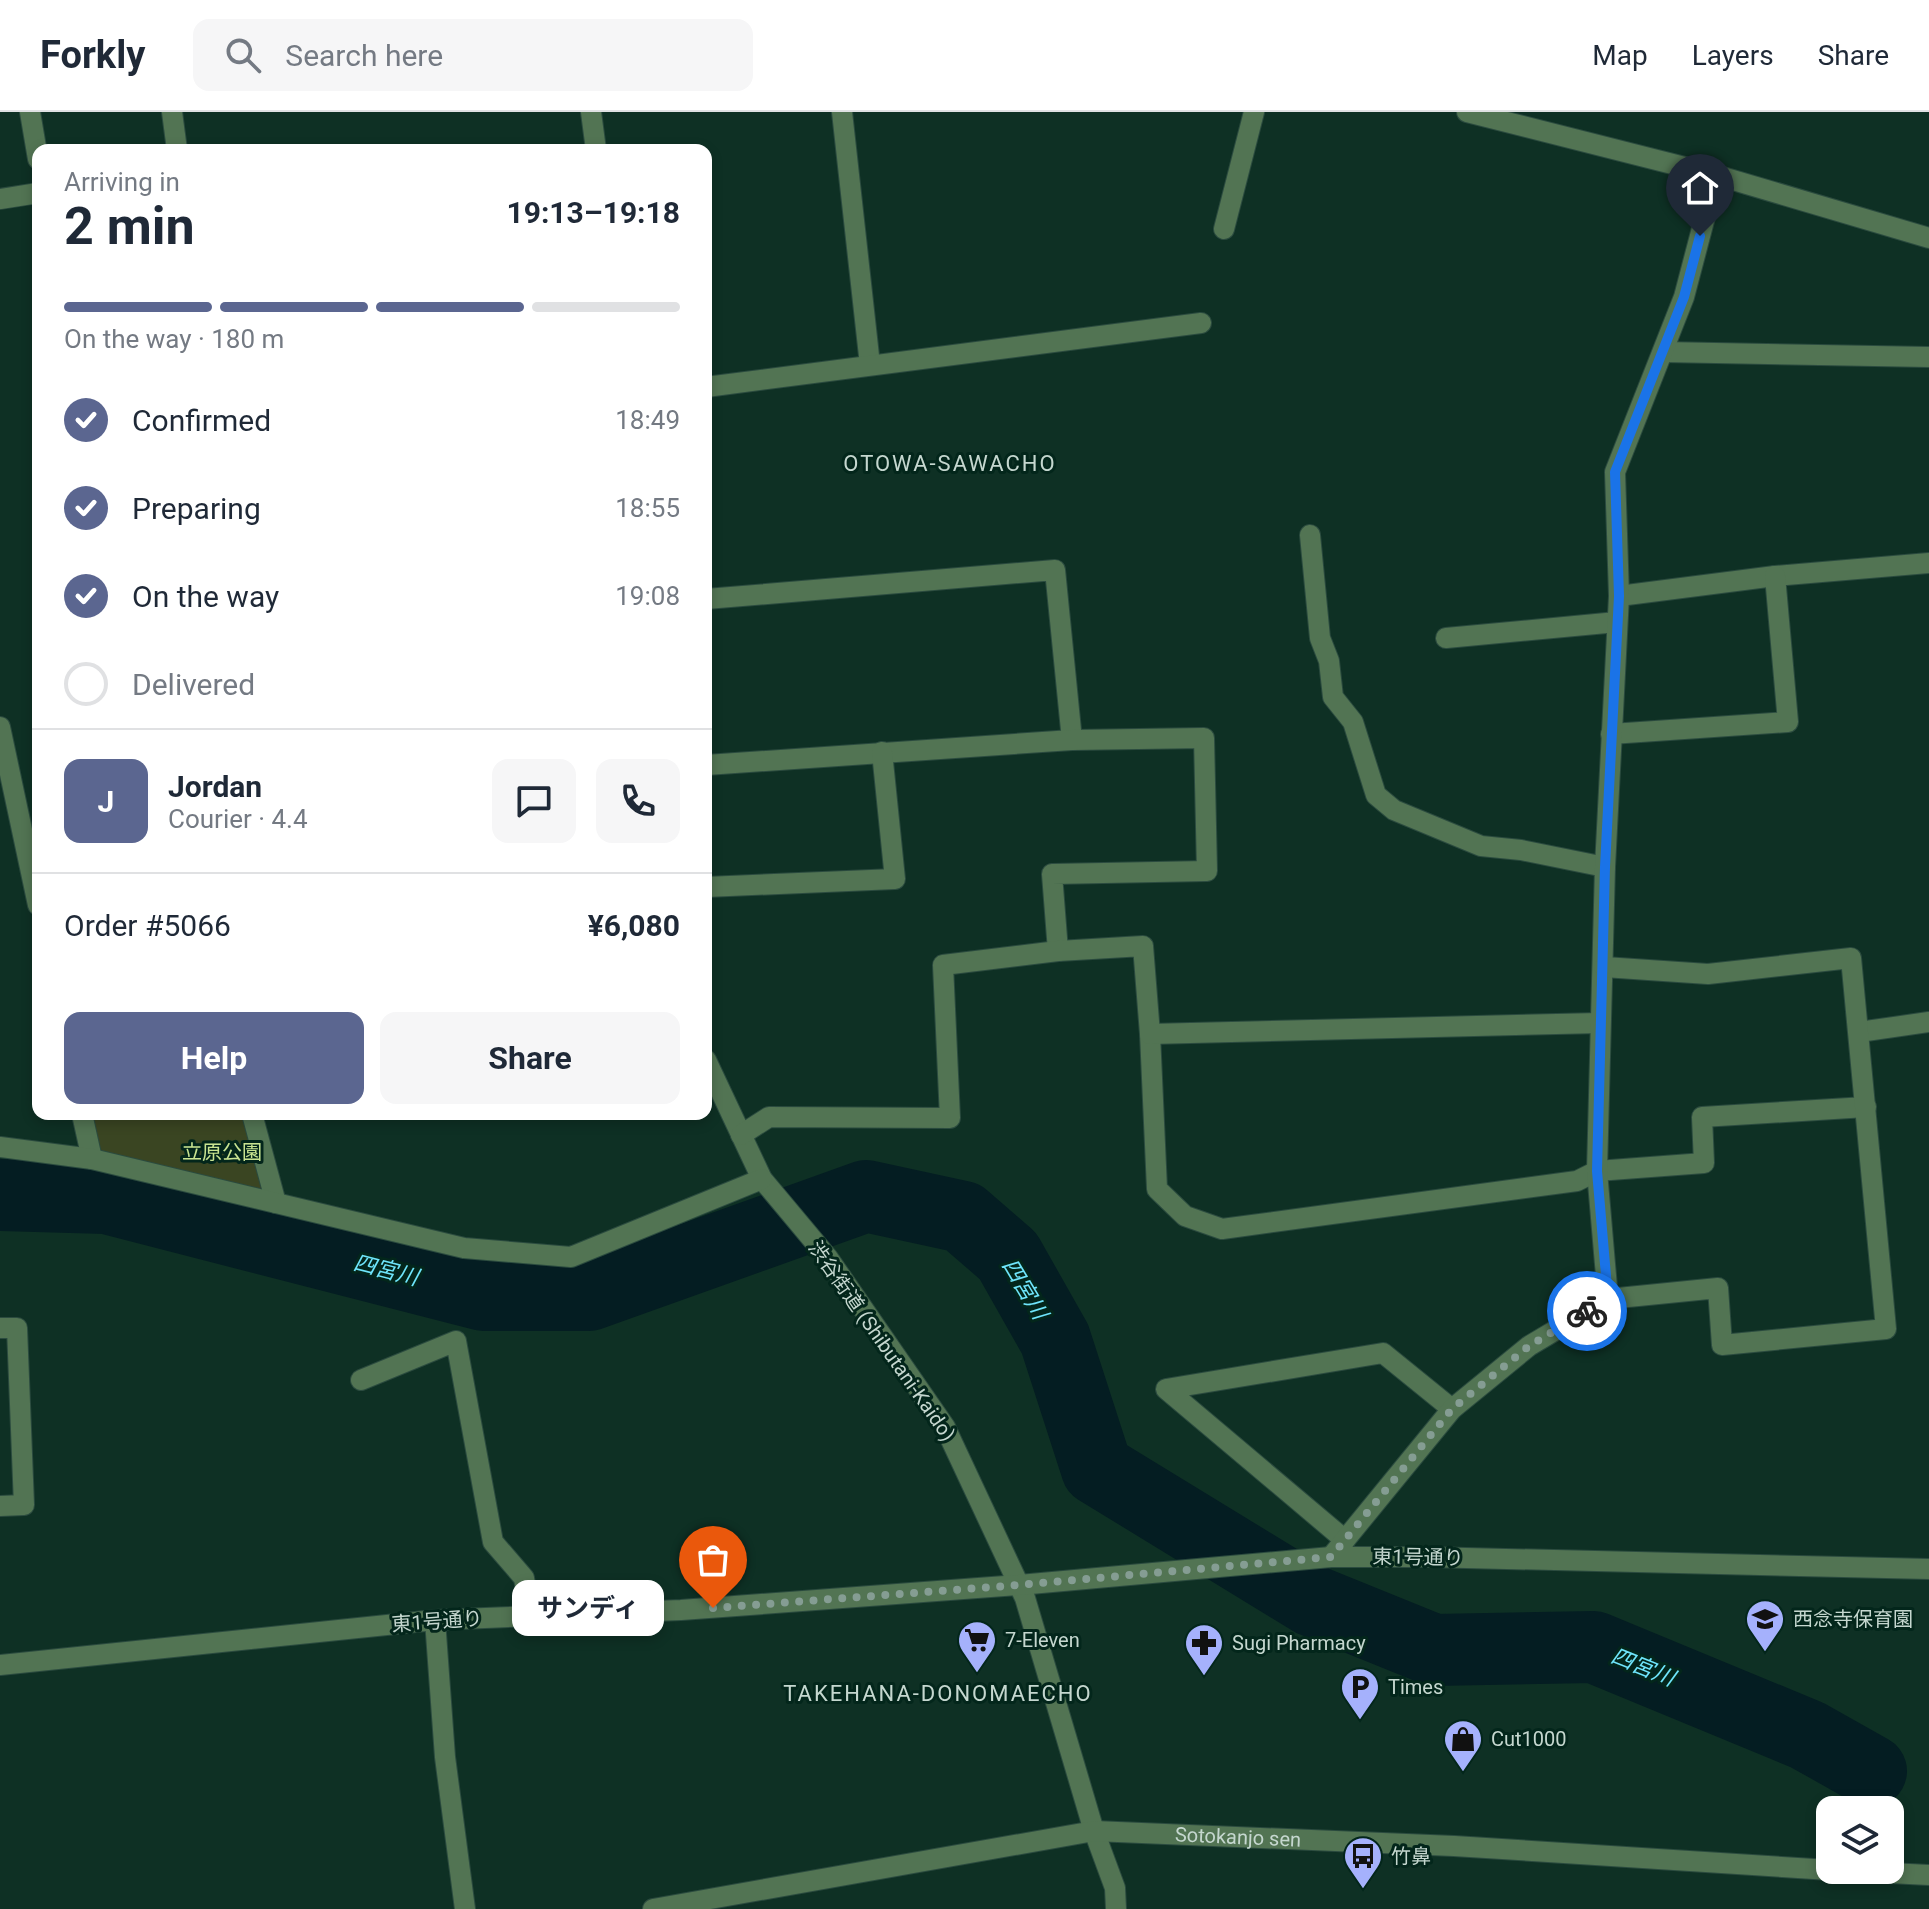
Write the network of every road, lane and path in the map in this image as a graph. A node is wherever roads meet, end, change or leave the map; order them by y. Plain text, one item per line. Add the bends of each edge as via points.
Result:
1 (30, 112) edge
2 (172, 112) edge
3 (591, 112) edge
4 (842, 112) edge
5 (1254, 112) edge
6 (1467, 112) edge
7 (1505, 116) edge
8 (35, 144) edge
9 (176, 144) edge
10 (595, 144) edge
11 (1716, 175) junction
12 (32, 194) edge
13 (0, 199) edge
14 (1224, 229) dead end
15 (1929, 238) edge
16 (1201, 323) dead end
17 (1663, 352) junction
18 (1929, 357) edge
19 (870, 365) junction
20 (712, 386) edge
21 (1310, 535) dead end
22 (1929, 563) edge
23 (1775, 576) junction
24 (1619, 596) junction
25 (712, 599) edge
26 (1617, 622) junction
27 (1446, 638) dead end
28 (0, 727) edge
29 (1611, 734) junction
30 (1072, 740) junction
31 (882, 752) junction
32 (712, 765) edge
33 (1605, 867) junction
34 (32, 877) edge
35 (712, 887) edge
36 (1058, 951) junction
37 (1604, 967) junction
38 (1929, 1022) edge
39 (1600, 1023) junction
40 (1859, 1032) junction
41 (1150, 1034) junction
42 (712, 1073) edge
43 (1866, 1107) junction
44 (83, 1120) edge
45 (254, 1120) edge
46 (741, 1135) junction
47 (0, 1147) edge
48 (92, 1159) junction
49 (1597, 1171) junction
50 (762, 1179) junction
51 (276, 1203) junction
52 (1608, 1299) junction
53 (0, 1328) edge
54 (361, 1380) dead end
55 (1452, 1409) junction
56 (0, 1506) edge
57 (1345, 1540) junction
58 (1331, 1557) junction
59 (1929, 1569) edge
60 (1019, 1585) junction
61 (530, 1616) junction
62 (435, 1620) junction
63 (0, 1665) edge
64 (1094, 1831) junction
65 (1816, 1869) edge
66 (1904, 1874) edge
67 (1929, 1875) edge
68 (465, 1909) edge
69 (653, 1909) edge
70 (1116, 1909) edge

1 - 8 street
2 - 9 street
3 - 10 street
4 - 19 street
5 - 14 street
6 - 7 street
7 - 11 street
11 - 15 street
11 - 17 street via 1684,297
12 - 13 street
16 - 19 street
17 - 18 street
17 - 24 street via 1615,472
19 - 20 street
21 - 33 street via 1320,638 1333,697 1353,722 1376,795 1394,810 1481,846
22 - 23 street
23 - 24 street
23 - 29 street via 1788,722
24 - 26 street
25 - 30 street via 1055,570
26 - 27 street
26 - 29 street
28 - 34 street
29 - 33 street
30 - 31 street
30 - 36 street via 1204,738 1207,871 1052,874
31 - 32 street
31 - 35 street via 895,879
33 - 37 street
36 - 41 street via 1143,946
36 - 46 street via 943,965 950,1118 769,1117
37 - 39 street
37 - 40 street via 1708,974 1851,958
38 - 40 street
39 - 41 street
39 - 49 street
40 - 43 street
41 - 49 street via 1157,1189 1185,1216 1222,1229 1577,1181
42 - 46 street, 渋谷街道 (Shibutani-Kaido)
43 - 49 street via 1702,1117 1704,1163
43 - 52 street via 1886,1329 1722,1345 1718,1288
44 - 48 street
45 - 51 street
46 - 50 street, 渋谷街道 (Shibutani-Kaido)
47 - 48 street
48 - 51 street
49 - 52 street
50 - 51 street via 571,1257 464,1248
50 - 60 street, 渋谷街道 (Shibutani-Kaido) via 828,1258 945,1427
52 - 55 street via 1529,1346
53 - 56 street via 17,1328 24,1505
54 - 61 street via 456,1341 493,1542 524,1578
55 - 57 street
55 - 57 street via 1383,1353 1166,1389
57 - 58 street
58 - 59 street, 東1号通り
58 - 60 street, 東1号通り
60 - 61 street, 東1号通り
60 - 64 street, 渋谷街道 (Shibutani-Kaido)
61 - 62 street, 東1号通り
62 - 63 street, 東1号通り
62 - 68 street via 445,1757
64 - 65 street, Sotokanjo sen
64 - 69 street, Sotokanjo sen
64 - 70 street, 渋谷街道 (Shibutani-Kaido) via 1115,1888
66 - 67 street, Sotokanjo sen

